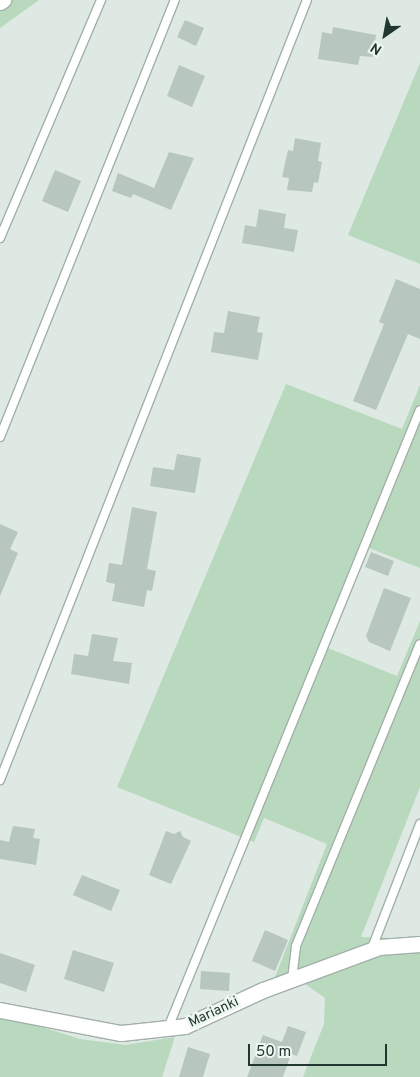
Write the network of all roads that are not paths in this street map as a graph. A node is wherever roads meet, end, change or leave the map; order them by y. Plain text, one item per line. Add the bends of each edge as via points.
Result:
1 (101, 0) edge
2 (175, 0) edge
3 (307, 0) edge
4 (0, 238) edge
5 (420, 410) edge
6 (0, 437) edge
7 (420, 644) edge
8 (0, 780) edge
9 (420, 824) edge
10 (420, 944) edge
11 (371, 950) junction
12 (292, 979) junction
13 (0, 1010) edge
14 (167, 1029) junction

1 - 4 lane
2 - 6 lane
3 - 8 lane
5 - 14 lane
7 - 12 lane via 296,946
9 - 11 lane
10 - 11 street, Marianki
11 - 12 street, Marianki
12 - 14 street, Marianki via 185,1026
13 - 14 street, Marianki via 121,1033

